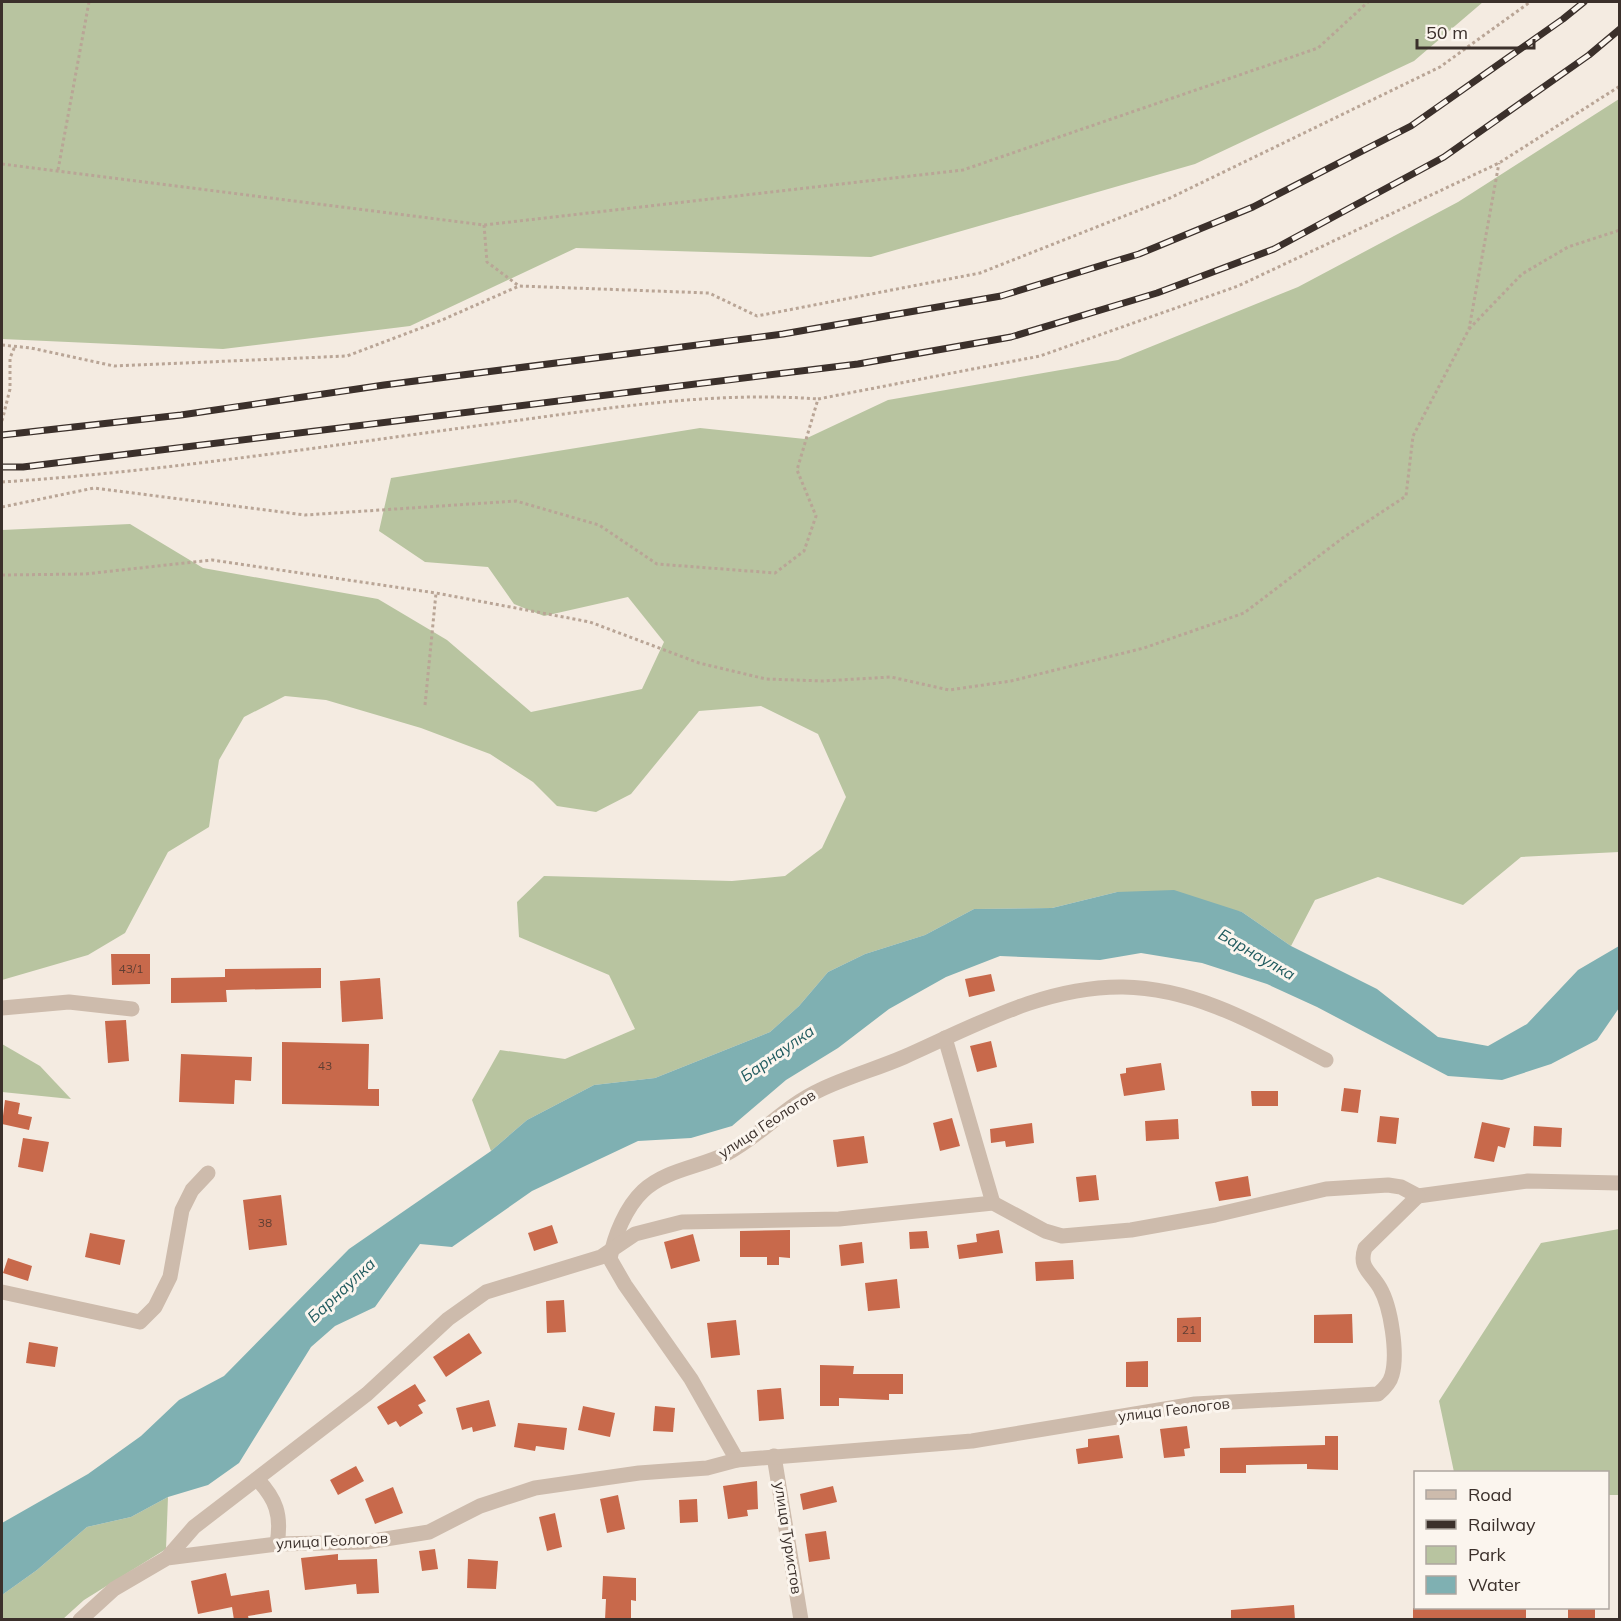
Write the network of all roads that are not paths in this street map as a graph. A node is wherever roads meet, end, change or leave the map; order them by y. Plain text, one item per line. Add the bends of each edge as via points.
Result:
1 (2, 1008) edge
2 (132, 1009) dead end
3 (945, 1038) junction
4 (1326, 1060) dead end
5 (208, 1173) dead end
6 (1620, 1183) edge
7 (1418, 1196) junction
8 (993, 1203) junction
9 (612, 1248) junction
10 (2, 1292) edge
11 (774, 1456) junction
12 (737, 1460) junction
13 (256, 1479) junction
14 (277, 1544) junction
15 (167, 1558) junction
16 (80, 1620) edge
17 (801, 1620) edge

1 - 2 street via 69,1002
3 - 4 street, улица Геологов via 1021,1006 1074,991 1121,987 1151,989 1232,1012
3 - 8 street
3 - 9 street, улица Геологов via 819,1090 727,1154 654,1182 627,1212
5 - 10 street via 192,1190 182,1210 170,1277 155,1307 140,1322
6 - 7 street via 1528,1181
7 - 8 street via 1388,1185 1326,1190 1131,1230 1062,1236
7 - 11 street, улица Геологов via 1365,1248 1361,1258 1363,1267 1380,1288 1391,1322 1392,1375 1378,1394 1195,1404 972,1441
8 - 9 street, улица Геологов via 839,1219 682,1222 635,1234
9 - 12 street via 610,1259 614,1269 691,1379
9 - 13 street, улица Геологов via 601,1257 486,1292 448,1319 367,1394
11 - 12 street, улица Геологов
11 - 17 street, улица Туристов
12 - 14 street, улица Геологов via 707,1468 535,1488 480,1506 429,1532 367,1542
13 - 14 street via 271,1494 279,1511
13 - 15 street, улица Геологов via 194,1527
14 - 15 street, улица Геологов
15 - 16 street, улица Геологов via 114,1589

